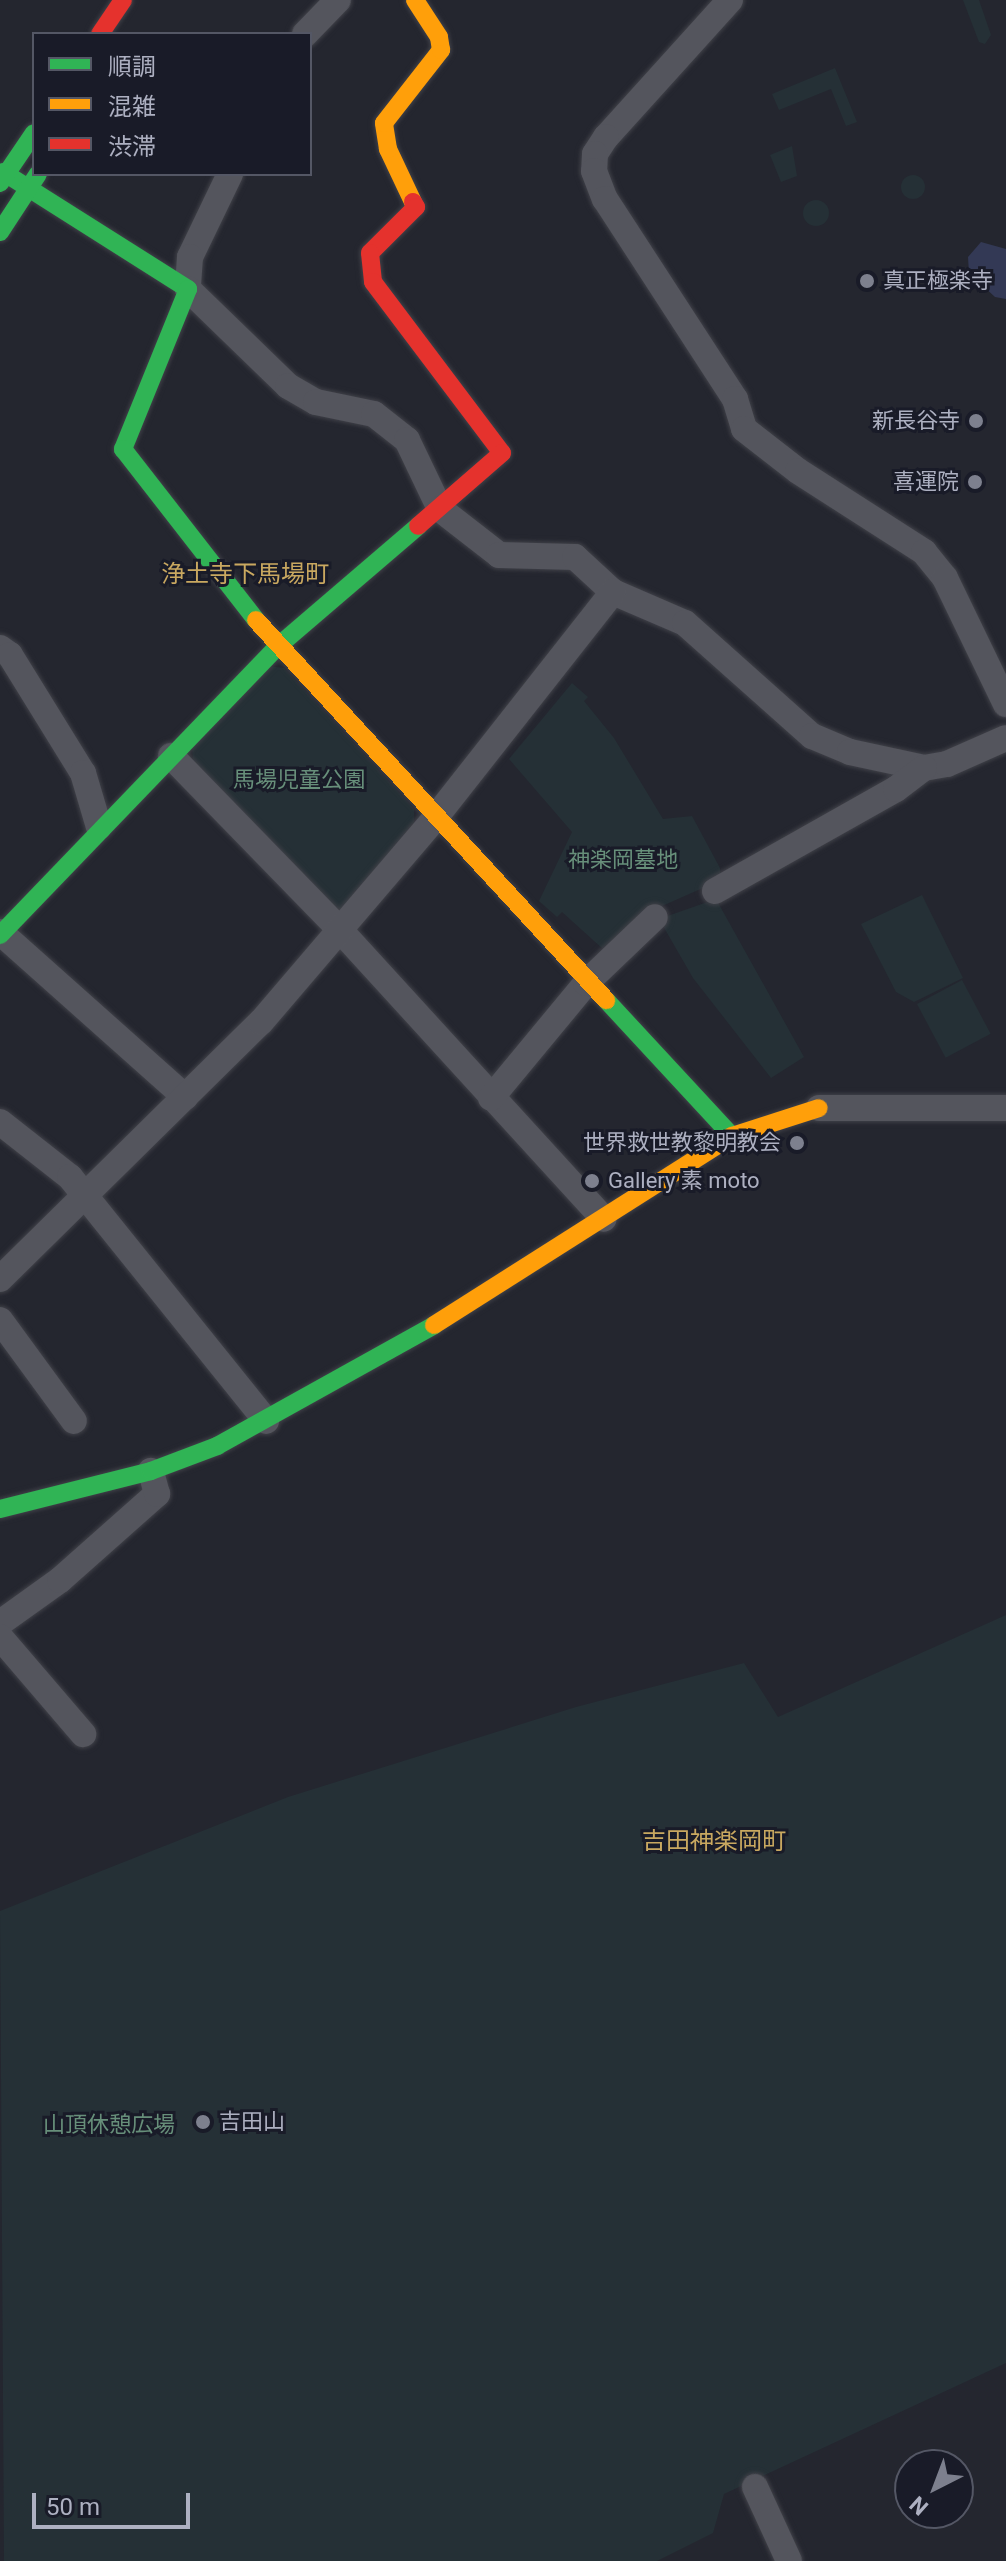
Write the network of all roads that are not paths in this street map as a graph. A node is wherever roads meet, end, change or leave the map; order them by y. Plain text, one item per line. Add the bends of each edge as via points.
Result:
1 (123, 0) edge
2 (338, 0) edge
3 (415, 0) edge
4 (730, 0) edge
5 (101, 32) edge
6 (307, 32) edge
7 (32, 136) edge
8 (2, 176) edge
9 (229, 176) edge
10 (33, 182) edge
11 (0, 232) edge
12 (188, 289) junction
13 (440, 509) junction
14 (613, 592) junction
15 (277, 647) junction
16 (0, 648) edge
17 (1006, 704) edge
18 (1006, 738) edge
19 (171, 756) junction
20 (924, 768) junction
21 (435, 818) junction
22 (99, 827) junction
23 (715, 891) dead end
24 (655, 917) dead end
25 (340, 930) junction
26 (0, 933) edge
27 (586, 983) junction
28 (185, 1097) junction
29 (491, 1098) junction
30 (819, 1108) joint
31 (1006, 1108) edge
32 (0, 1122) edge
33 (732, 1136) junction
34 (85, 1195) junction
35 (604, 1219) junction
36 (0, 1279) edge
37 (0, 1320) edge
38 (74, 1421) dead end
39 (266, 1421) junction
40 (151, 1471) junction
41 (0, 1509) edge
42 (0, 1623) edge
43 (0, 1637) edge
44 (83, 1734) dead end
45 (755, 2487) dead end
46 (789, 2561) edge

1 - 5 street
2 - 6 street
3 - 13 street via 441,50 384,123 388,149 416,207 370,253 373,282 502,453
4 - 17 street via 606,137 595,154 594,171 605,199 735,399 744,429 924,552 945,578
7 - 8 street
8 - 10 street
9 - 12 street via 190,257
10 - 11 street
10 - 12 street
12 - 13 street via 288,386 316,402 374,414 407,440
12 - 15 street via 123,449
13 - 14 street via 499,555 575,557
13 - 15 street
14 - 20 street via 685,623 812,736 850,752
14 - 21 street
15 - 19 street
15 - 21 street
16 - 22 street via 10,655 83,773
18 - 20 street via 947,764
19 - 22 street
19 - 25 street
20 - 23 street
21 - 25 street
21 - 27 street
22 - 26 street
24 - 27 street
25 - 28 street via 261,1022
25 - 29 street
26 - 28 street
27 - 29 street
27 - 33 street
28 - 34 street
29 - 35 street
30 - 31 street
30 - 33 street
32 - 34 street
33 - 35 street
34 - 36 street
34 - 39 street
35 - 39 street
37 - 38 street
39 - 40 street
40 - 41 street
40 - 42 street via 157,1494 60,1580
43 - 44 street
45 - 46 street

